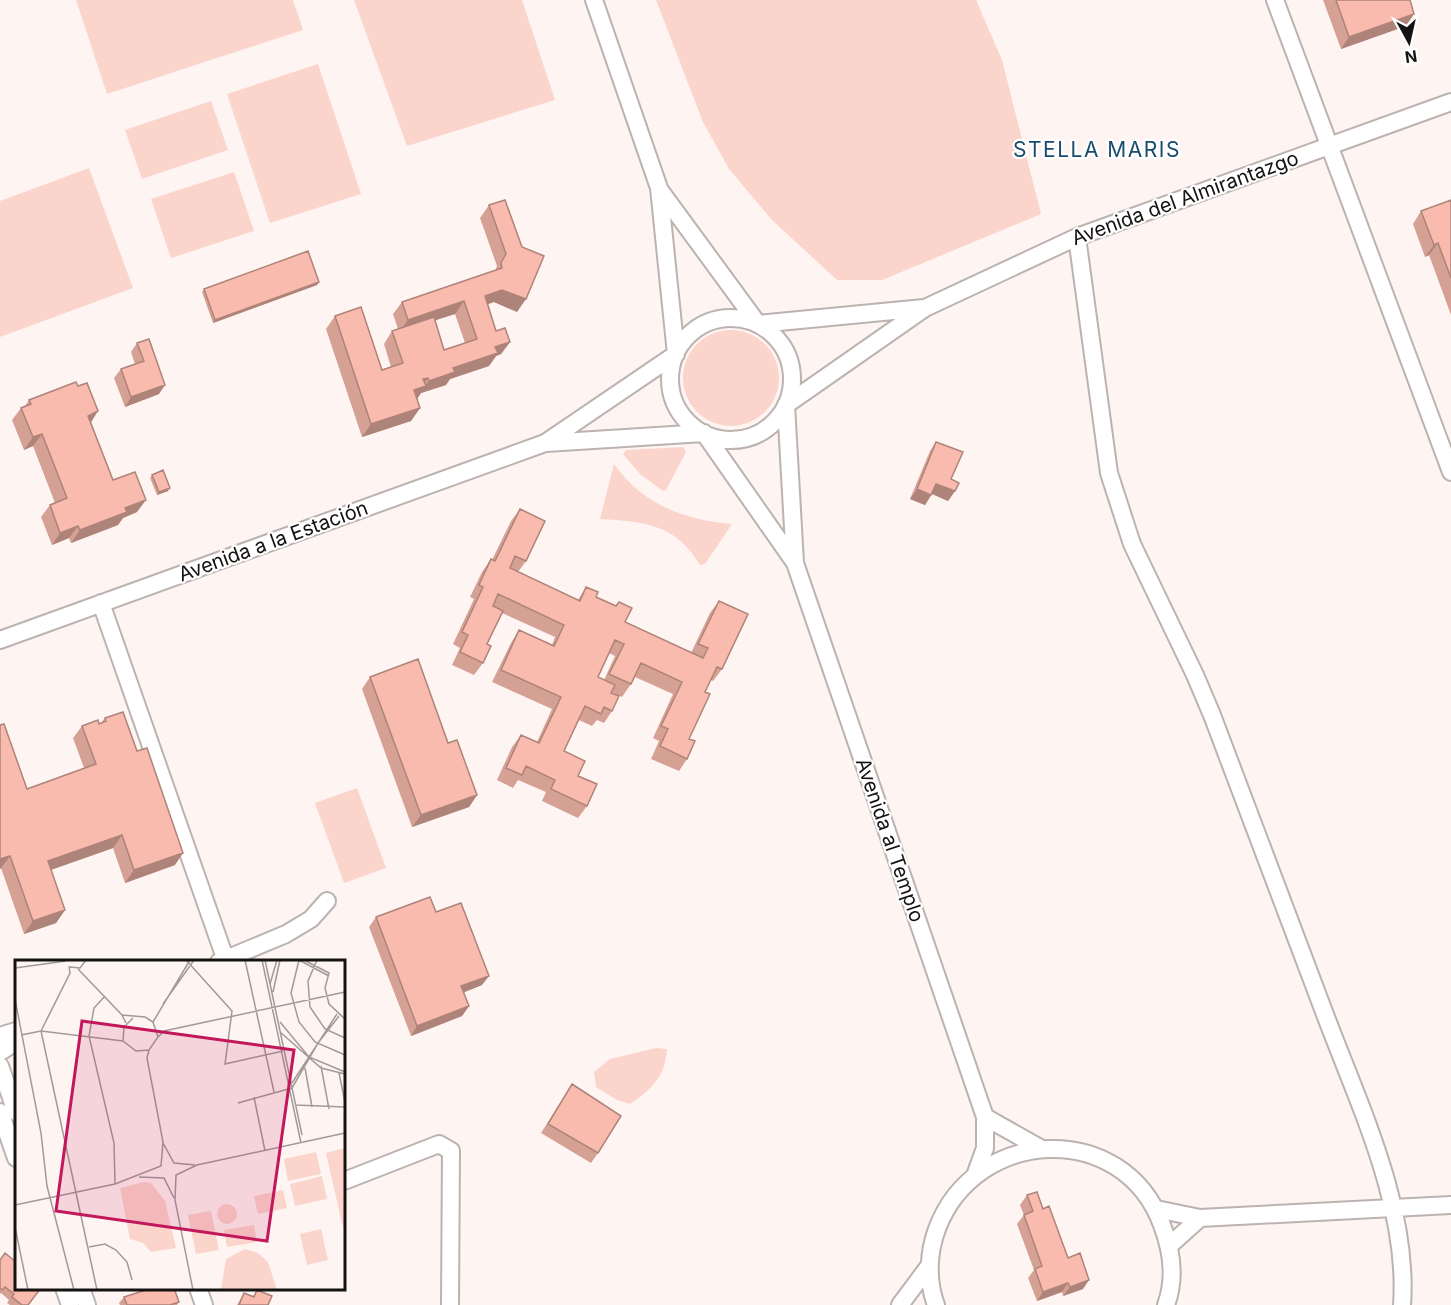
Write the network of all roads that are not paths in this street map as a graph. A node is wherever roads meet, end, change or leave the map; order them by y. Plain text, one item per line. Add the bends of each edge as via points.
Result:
1 (594, 0) edge
2 (1275, 0) edge
3 (1451, 102) edge
4 (1330, 145) junction
5 (659, 189) junction
6 (1077, 237) junction
7 (925, 308) junction
8 (758, 324) junction
9 (676, 354) junction
10 (786, 405) junction
11 (704, 433) junction
12 (545, 443) junction
13 (1451, 472) edge
14 (795, 563) junction
15 (101, 603) junction
16 (0, 640) edge
17 (327, 901) dead end
18 (222, 960) edge
19 (15, 1031) edge
20 (0, 1036) edge
21 (15, 1043) edge
22 (0, 1052) edge
23 (0, 1066) edge
24 (15, 1109) edge
25 (0, 1112) edge
26 (985, 1117) junction
27 (1040, 1148) junction
28 (15, 1155) edge
29 (976, 1173) junction
30 (345, 1181) edge
31 (1451, 1205) edge
32 (1395, 1208) junction
33 (1156, 1209) junction
34 (1200, 1218) junction
35 (1170, 1245) junction
36 (929, 1266) junction
37 (199, 1290) edge
38 (70, 1292) edge
39 (87, 1305) edge
40 (204, 1305) edge
41 (450, 1305) edge
42 (900, 1305) edge
43 (936, 1305) edge
44 (1167, 1305) edge
45 (1402, 1305) edge

1 - 5 street
2 - 4 street
3 - 4 street, Avenida del Almirantazgo
4 - 6 street, Avenida del Almirantazgo
4 - 13 street
5 - 8 street
5 - 9 street
6 - 7 street, Avenida del Almirantazgo
6 - 32 street via 1108,473 1120,513 1212,715
7 - 8 street
7 - 10 street
8 - 9 street via 732,318 706,323 685,339
8 - 10 street via 775,337 787,355 792,384
9 - 11 street via 670,372 674,400 683,416
9 - 12 street
10 - 11 street via 772,424 751,436 728,439
10 - 14 street
11 - 12 street
11 - 14 street
12 - 15 street, Avenida a la Estación
14 - 26 street, Avenida al Templo
15 - 16 street, Avenida a la Estación
15 - 18 street
17 - 18 street via 311,919 286,934
19 - 20 street
21 - 22 street
23 - 24 street
25 - 28 street
26 - 27 street
26 - 29 street, Avenida al Templo via 985,1148
27 - 29 street via 1006,1156
27 - 33 street via 1063,1148 1107,1162 1143,1190
29 - 36 street via 942,1214
30 - 41 street via 439,1144 450,1151
31 - 32 street
32 - 34 street
32 - 45 street
33 - 34 street
33 - 35 street
34 - 35 street
35 - 44 street via 1172,1274
36 - 42 street
36 - 43 street
37 - 40 street
38 - 39 street

